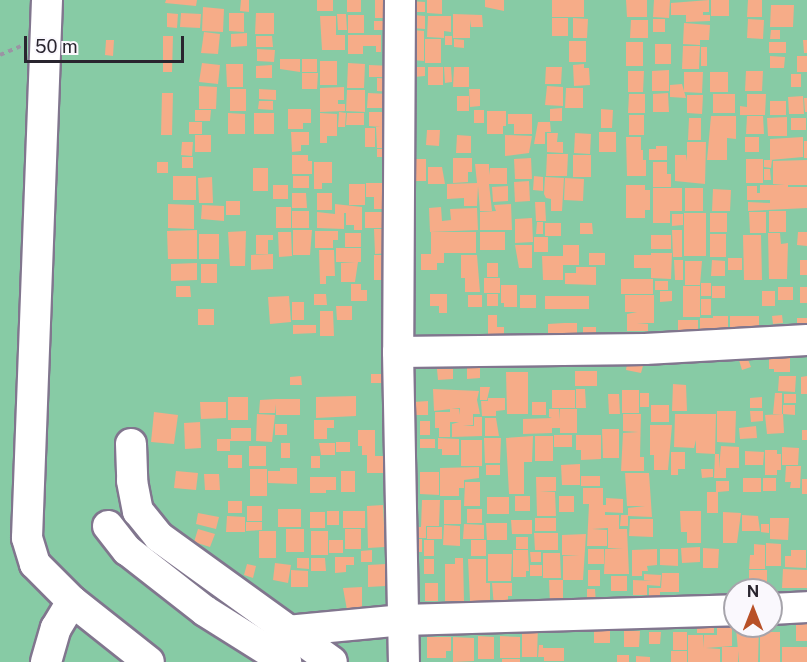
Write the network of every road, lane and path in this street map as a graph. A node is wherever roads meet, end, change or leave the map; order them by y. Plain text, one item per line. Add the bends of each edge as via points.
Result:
1 (47, 0) edge
2 (400, 0) edge
3 (807, 340) edge
4 (398, 352) junction
5 (131, 444) dead end
6 (108, 526) dead end
7 (72, 601) junction
8 (807, 608) edge
9 (783, 609) edge
10 (723, 610) edge
11 (403, 620) junction
12 (287, 631) junction
13 (45, 662) edge
14 (149, 662) edge
15 (286, 662) edge
16 (332, 662) edge
17 (404, 662) edge

1 - 7 street via 27,538 35,564
2 - 4 street
3 - 4 street via 645,350
4 - 11 street
5 - 12 street via 138,511 159,537
6 - 15 street via 127,550 204,611
7 - 13 street via 56,628
7 - 14 street
8 - 9 street
10 - 11 street
11 - 12 street
11 - 17 street
12 - 16 street

